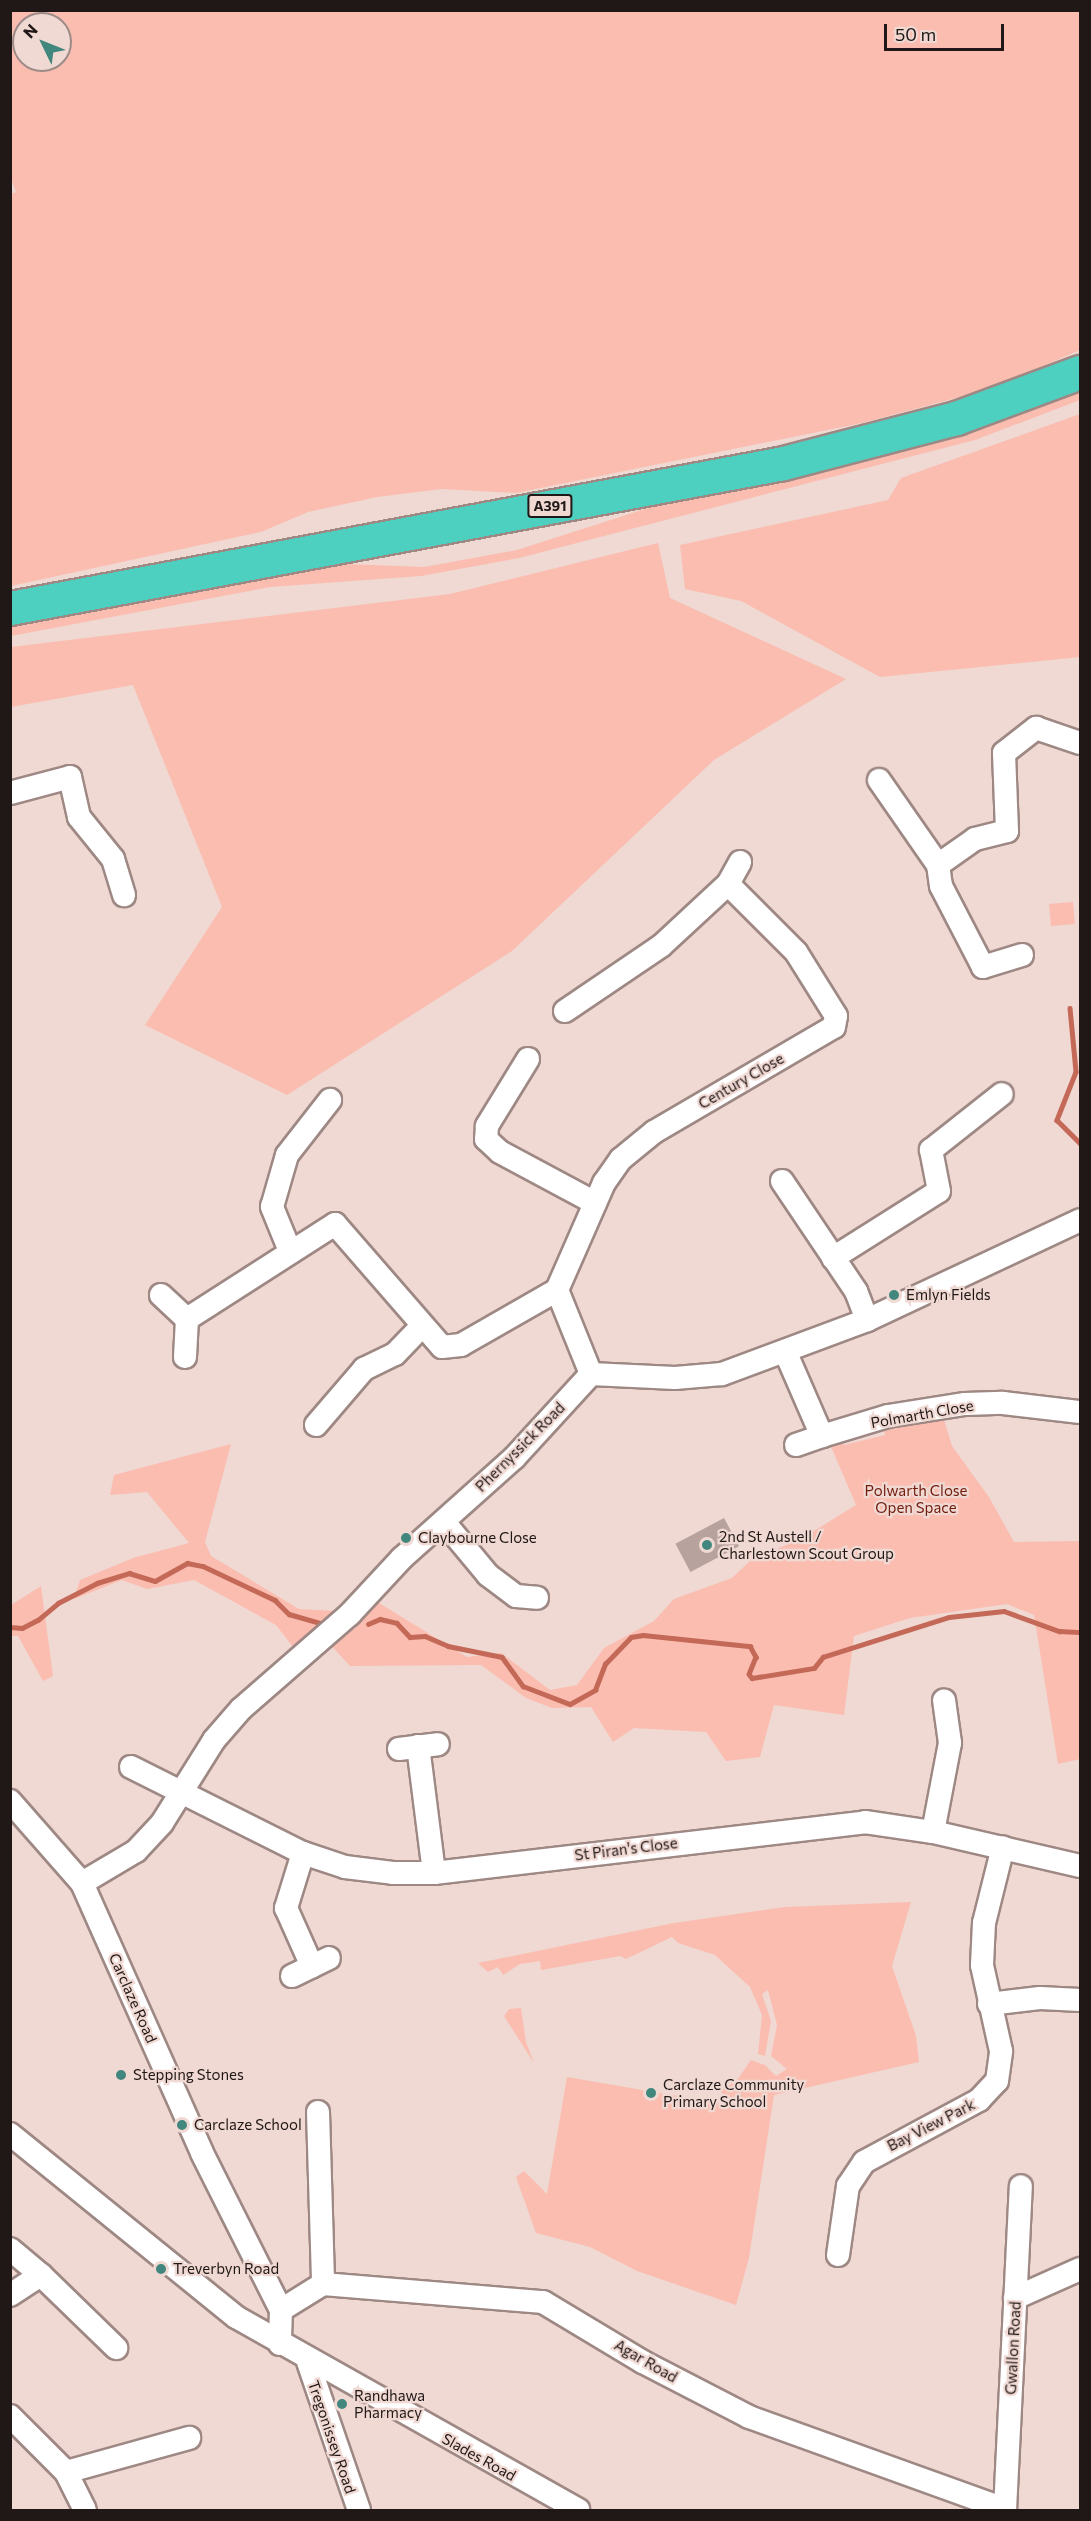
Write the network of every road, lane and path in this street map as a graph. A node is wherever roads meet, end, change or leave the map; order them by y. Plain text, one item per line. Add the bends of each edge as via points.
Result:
1 (1080, 372) edge
2 (10, 608) edge
3 (1080, 743) edge
4 (879, 780) dead end
5 (10, 793) edge
6 (740, 862) dead end
7 (938, 866) junction
8 (728, 884) junction
9 (124, 895) dead end
10 (1022, 955) dead end
11 (565, 1011) dead end
12 (528, 1059) dead end
13 (1002, 1094) dead end
14 (330, 1100) dead end
15 (782, 1181) dead end
16 (595, 1203) junction
17 (1080, 1220) edge
18 (291, 1251) junction
19 (833, 1258) junction
20 (557, 1290) junction
21 (161, 1295) dead end
22 (187, 1319) junction
23 (867, 1320) junction
24 (422, 1326) junction
25 (785, 1352) junction
26 (185, 1357) dead end
27 (591, 1374) junction
28 (1080, 1412) edge
29 (316, 1425) dead end
30 (822, 1436) junction
31 (796, 1445) dead end
32 (444, 1522) junction
33 (537, 1599) dead end
34 (941, 1695) dead end
35 (418, 1746) dead end
36 (131, 1767) dead end
37 (185, 1790) junction
38 (10, 1801) edge
39 (933, 1832) junction
40 (1002, 1847) junction
41 (303, 1853) junction
42 (1080, 1866) edge
43 (434, 1873) junction
44 (82, 1883) junction
45 (311, 1967) dead end
46 (1080, 2000) edge
47 (989, 2004) junction
48 (318, 2112) dead end
49 (10, 2134) edge
50 (1021, 2186) dead end
51 (10, 2249) edge
52 (838, 2255) dead end
53 (1080, 2269) edge
54 (41, 2276) junction
55 (323, 2284) junction
56 (10, 2295) edge
57 (1015, 2298) junction
58 (281, 2310) junction
59 (280, 2344) junction
60 (116, 2348) dead end
61 (308, 2362) junction
62 (10, 2416) edge
63 (189, 2438) dead end
64 (66, 2472) junction
65 (1005, 2510) edge
66 (86, 2511) edge
67 (359, 2511) edge
68 (578, 2511) edge

1 - 2 highway, A391 via 956,418 783,463
3 - 7 street via 1036,728 1004,753 1007,831 975,839
4 - 7 street
5 - 9 street via 70,777 79,817 112,859
6 - 8 street
7 - 10 street via 941,886 983,968
8 - 11 street via 661,946
8 - 16 street, Century Close via 796,952 836,1016 834,1027 654,1132 621,1159
12 - 16 street via 487,1126 486,1139 500,1152
13 - 19 street via 931,1150 939,1191
14 - 18 street via 287,1155 272,1207
15 - 19 street
16 - 20 street, Century Close
17 - 23 street
18 - 22 street
18 - 24 street via 334,1224
19 - 23 street via 856,1291
20 - 24 street via 461,1345 442,1347
20 - 27 street
21 - 22 street
22 - 26 street
23 - 25 street
24 - 29 street via 395,1354 364,1368
25 - 27 street via 722,1374 675,1378
25 - 30 street
27 - 32 street, Phernyssick Road via 514,1458
28 - 30 street, Polmarth Close via 1003,1402 965,1404 888,1416
30 - 31 street, Polmarth Close
32 - 33 street via 488,1575 516,1596
32 - 37 street, Phernyssick Road via 350,1614 241,1709 214,1740
34 - 39 street via 950,1743
35 - 43 street
36 - 37 street, St Piran's Close
37 - 41 street, St Piran's Close
37 - 44 street, Phernyssick Road via 136,1851
38 - 44 street, Carclaze Road
39 - 40 street, St Piran's Close
39 - 43 street, St Piran's Close via 884,1824 834,1825
40 - 42 street, St Piran's Close
40 - 47 street, Bay View Park via 984,1923 982,1965
41 - 43 street, St Piran's Close via 345,1867
41 - 45 street via 286,1908
44 - 58 street, Carclaze Road via 202,2153
46 - 47 street via 1040,1998
47 - 52 street, Bay View Park via 1000,2051 997,2081 979,2100 864,2162 848,2186
48 - 55 street
49 - 59 street via 236,2317
50 - 57 street, Gwallon Road
51 - 54 street
53 - 57 street
54 - 56 street
54 - 60 street
55 - 58 street
55 - 65 street, Agar Road via 543,2302 643,2362 751,2417
57 - 65 street, Gwallon Road
58 - 59 street, Carclaze Road
59 - 61 street
61 - 67 street, Tregonissey Road
61 - 68 street, Slades Road
62 - 64 street
63 - 64 street
64 - 66 street

